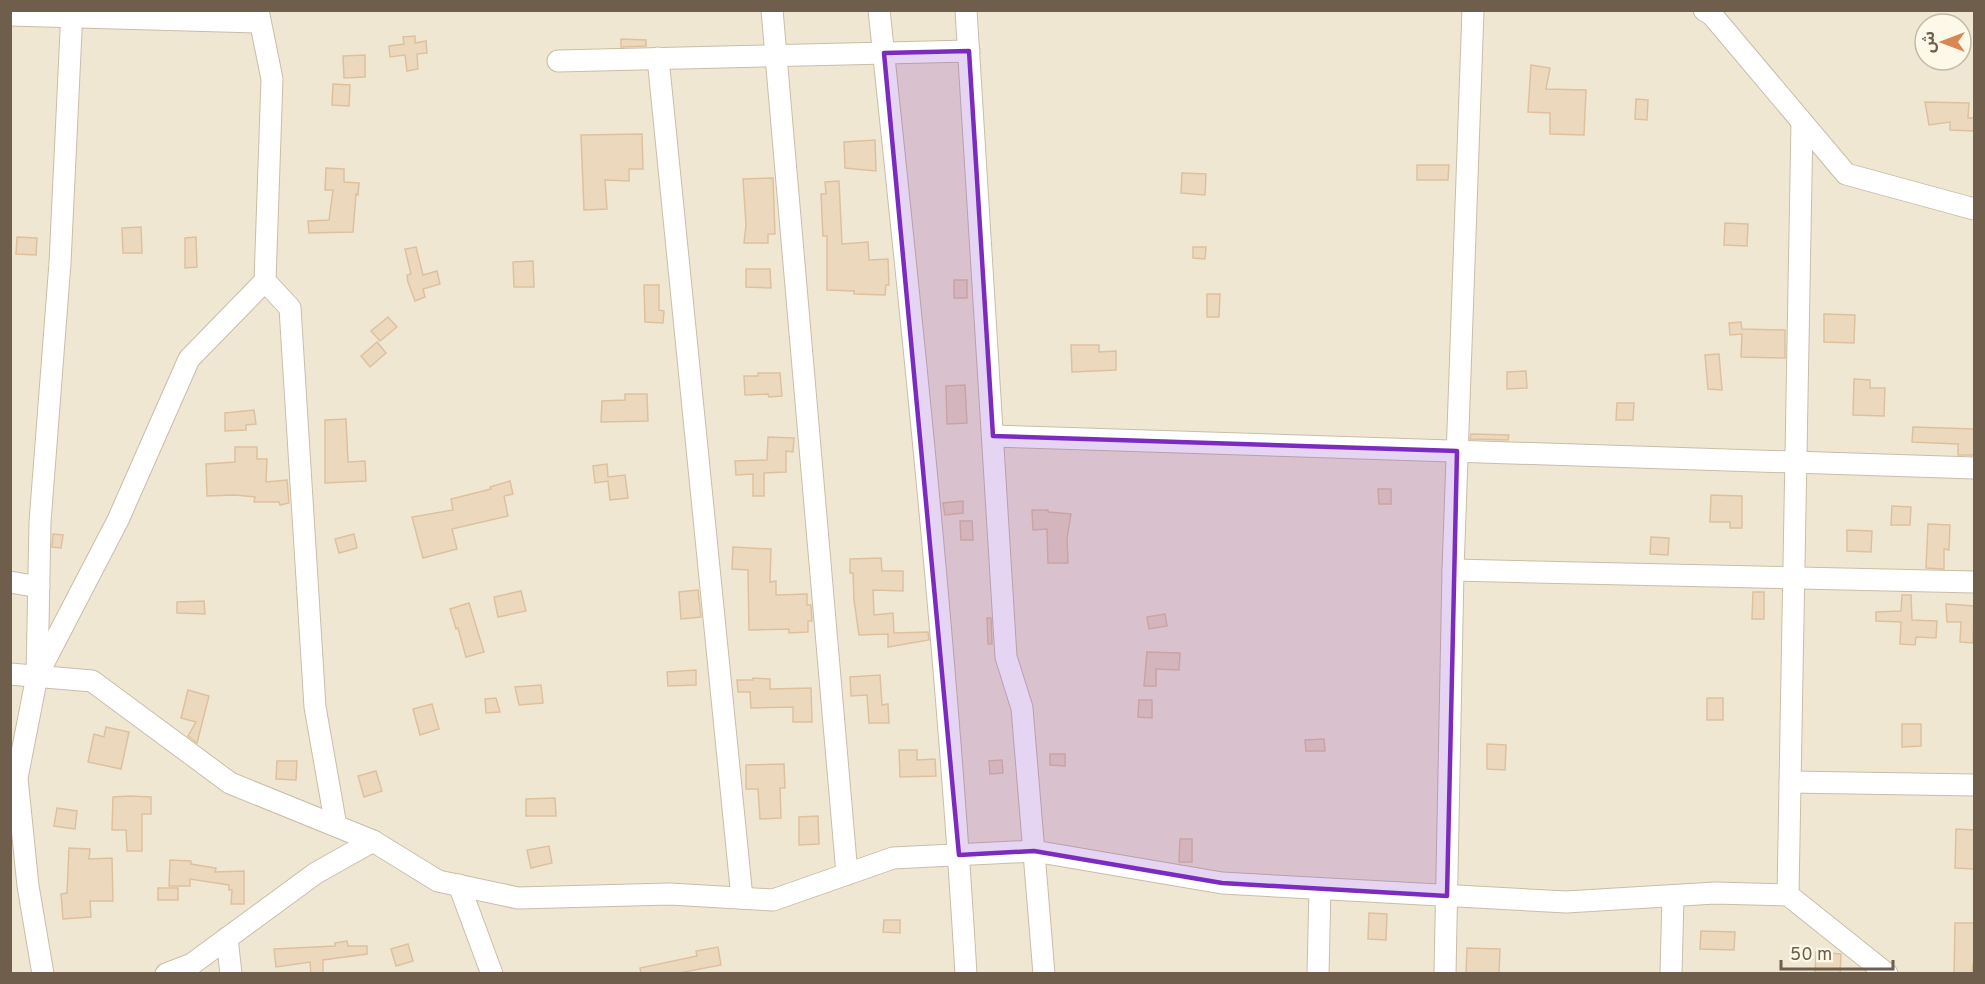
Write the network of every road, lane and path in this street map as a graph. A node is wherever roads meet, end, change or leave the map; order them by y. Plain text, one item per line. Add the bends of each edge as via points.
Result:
1 (772, 10) edge
2 (879, 10) edge
3 (966, 10) edge
4 (1473, 10) edge
5 (1704, 10) edge
6 (72, 14) edge
7 (10, 15) edge
8 (259, 16) edge
9 (969, 51) junction
10 (884, 53) junction
11 (776, 56) junction
12 (658, 58) junction
13 (558, 61) dead end
14 (1802, 122) junction
15 (1974, 209) edge
16 (266, 281) junction
17 (993, 436) junction
18 (1457, 452) junction
19 (1796, 462) junction
20 (1974, 468) edge
21 (1453, 570) junction
22 (1794, 577) junction
23 (10, 582) edge
24 (1974, 582) edge
25 (39, 586) junction
26 (10, 674) edge
27 (37, 676) junction
28 (1791, 782) junction
29 (1974, 785) edge
30 (336, 826) junction
31 (373, 841) junction
32 (1034, 851) junction
33 (959, 855) junction
34 (847, 874) junction
35 (459, 885) junction
36 (19, 886) edge
37 (1320, 888) junction
38 (1788, 895) junction
39 (1448, 896) junction
40 (1673, 896) junction
41 (742, 898) junction
42 (227, 938) junction
43 (43, 974) edge
44 (166, 974) edge
45 (231, 974) edge
46 (492, 974) edge
47 (966, 974) edge
48 (1044, 974) edge
49 (1318, 974) edge
50 (1445, 974) edge
51 (1671, 974) edge
52 (1887, 974) edge

1 - 11 street
2 - 10 street
3 - 9 street
4 - 18 street
5 - 14 street
6 - 7 street
6 - 8 street
6 - 25 street
8 - 16 street via 272,79
9 - 10 street
9 - 17 street
10 - 11 street
10 - 33 street via 914,339
11 - 12 street
11 - 34 street
12 - 13 street
12 - 41 street
14 - 15 street via 1846,174
14 - 19 street
16 - 27 street via 189,359 118,520
16 - 30 street via 290,308 315,707
17 - 18 street
17 - 32 street via 1006,657 1022,708
18 - 19 street
18 - 21 street
19 - 20 street
19 - 22 street
21 - 22 street
21 - 39 street
22 - 24 street
22 - 28 street
23 - 25 street
25 - 27 street
26 - 27 street
27 - 30 street via 92,681 230,783
27 - 36 street via 17,778
28 - 29 street
28 - 38 street
30 - 31 street
31 - 35 street via 438,881
31 - 42 street via 315,873
32 - 33 street
32 - 37 street via 1222,883
32 - 48 street
33 - 34 street via 893,858
33 - 47 street
34 - 41 street via 773,900
35 - 41 street via 518,898 670,894
35 - 46 street
36 - 43 street
37 - 39 street
37 - 49 street
38 - 40 street
38 - 52 street
39 - 40 street via 1566,902
39 - 50 street
40 - 51 street
42 - 44 street via 192,964
42 - 45 street

